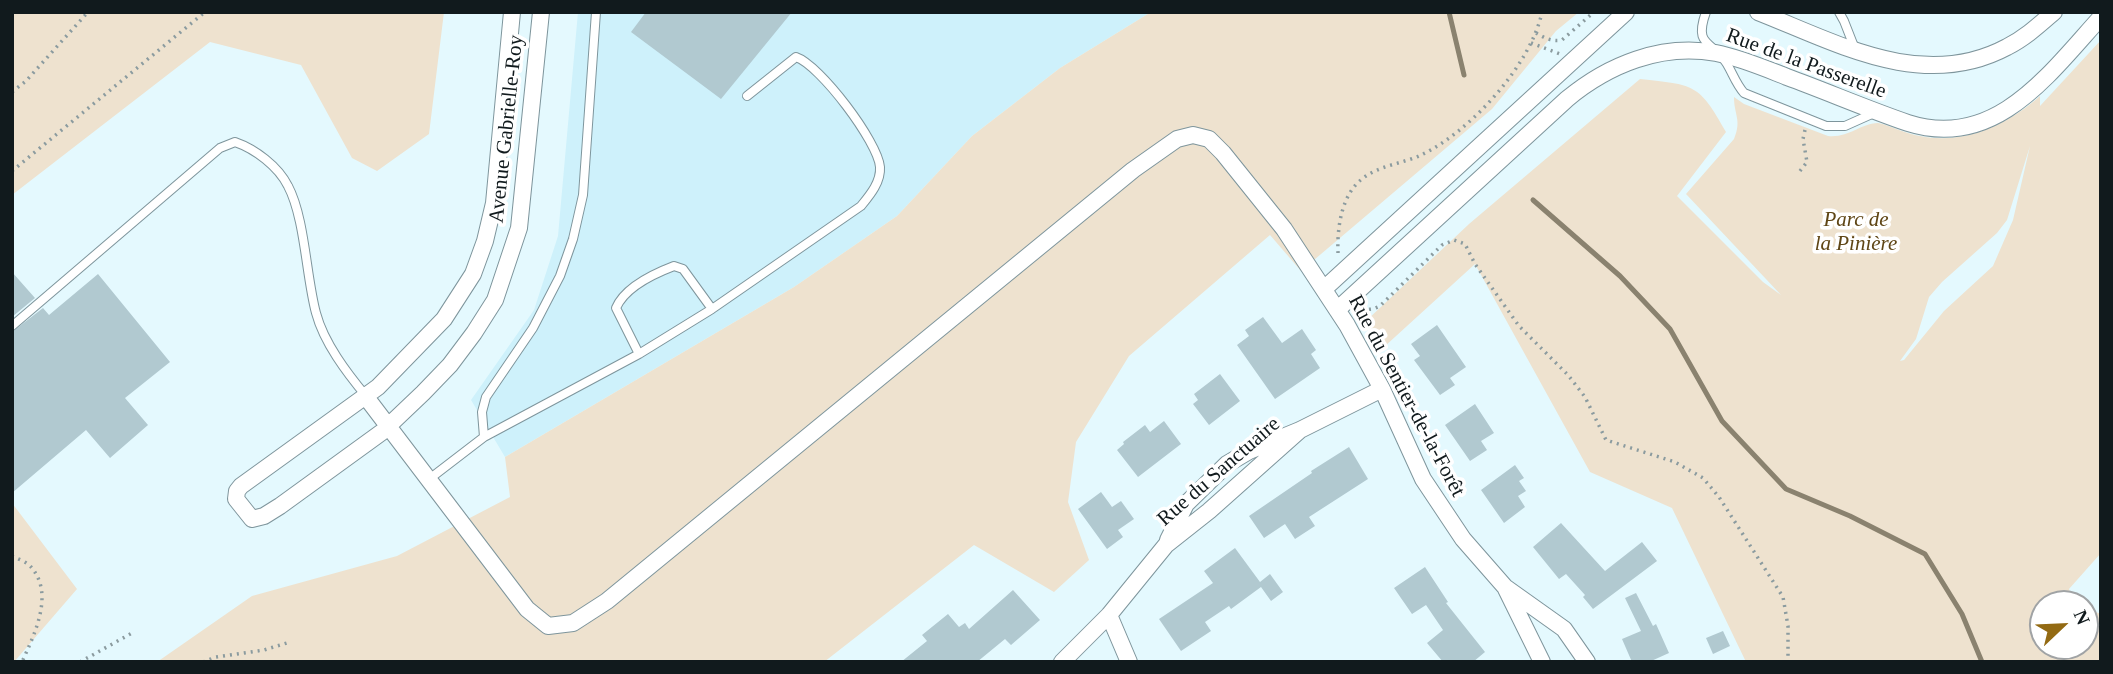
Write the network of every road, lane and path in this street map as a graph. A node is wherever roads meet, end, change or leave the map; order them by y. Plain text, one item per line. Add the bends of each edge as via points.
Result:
1 (88, 12) edge
2 (205, 12) edge
3 (512, 12) edge
4 (541, 12) edge
5 (596, 12) edge
6 (1542, 12) edge
7 (1594, 12) edge
8 (1626, 12) edge
9 (1706, 12) edge
10 (1758, 12) edge
11 (1839, 12) edge
12 (2054, 12) edge
13 (2101, 17) edge
14 (1536, 33) junction
15 (1531, 43) junction
16 (1857, 51) junction
17 (1717, 53) junction
18 (1565, 55) dead end
19 (12, 92) edge
20 (747, 96) dead end
21 (1880, 112) junction
22 (1805, 128) dead end
23 (12, 171) edge
24 (1800, 171) dead end
25 (1339, 257) dead end
26 (1324, 289) junction
27 (1355, 307) dead end
28 (712, 309) junction
29 (1337, 310) junction
30 (12, 326) edge
31 (639, 354) junction
32 (1382, 389) junction
33 (366, 397) junction
34 (388, 426) junction
35 (1300, 430) junction
36 (484, 437) junction
37 (428, 480) junction
38 (1166, 545) junction
39 (12, 555) edge
40 (1505, 587) junction
41 (1110, 615) junction
42 (132, 633) dead end
43 (290, 642) dead end
44 (22, 662) edge
45 (80, 662) edge
46 (203, 662) edge
47 (1062, 662) edge
48 (1129, 662) edge
49 (1542, 662) edge
50 (1587, 662) edge
51 (1788, 662) edge

1 - 19 path
2 - 23 path
3 - 33 street, Avenue Gabrielle-Roy via 494,203 480,258 444,319
4 - 34 street, Avenue Gabrielle-Roy via 523,205 495,300 450,365
5 - 36 lane via 583,195 573,239 533,328 486,397
6 - 14 path
7 - 14 path via 1562,40
8 - 26 street
9 - 17 lane via 1701,35
10 - 16 street, Rue de la Passerelle
11 - 16 lane
12 - 16 street, Rue de la Passerelle via 2008,47 1965,62 1915,66
13 - 21 street, Rue de la Passerelle via 2027,95 1993,118 1943,129 1920,127
14 - 15 path
15 - 18 path
15 - 25 path via 1506,82 1478,113 1421,155 1376,171 1354,187 1341,220
17 - 21 street, Rue de la Passerelle
17 - 21 lane via 1744,93 1818,124 1839,128
17 - 29 street, Rue de la Passerelle via 1656,55 1597,77 1567,99
20 - 28 lane via 787,62 796,57 804,60 833,88 875,150 880,168 876,187 861,206
22 - 24 path via 1807,162
26 - 29 street, Rue du Sentier-de-la-Forêt
26 - 37 street, Rue du Sentier-de-la-Forêt via 1284,229 1223,153 1209,139 1193,135 1177,139 1133,170 607,601 573,623 548,626 527,609
27 - 51 path via 1380,306 1441,245 1465,244 1519,326 1586,397 1606,440 1675,462 1703,478 1719,497 1783,597
28 - 31 lane
28 - 31 lane via 683,270 674,266 658,272 620,297 616,308
29 - 32 street, Rue du Sentier-de-la-Forêt
30 - 33 lane via 220,148 235,142 273,167 288,185 319,323
31 - 36 lane
32 - 35 street, Rue du Sanctuaire
32 - 40 street, Rue du Sentier-de-la-Forêt via 1423,480 1463,539
33 - 34 street
33 - 34 street, Avenue Gabrielle-Roy via 246,481 237,491 238,505 252,519 264,516
34 - 37 street
35 - 38 street, Rue du Sanctuaire
35 - 38 street, Rue du Sanctuaire via 1227,464 1186,504
36 - 37 lane
38 - 41 street, Rue du Sanctuaire
39 - 44 path via 32,567 43,592 38,624
40 - 49 street, Rue du Sentier-de-la-Forêt
40 - 50 street, Rue du Sentier-de-la-Forêt via 1564,629
41 - 47 street, Rue du Sanctuaire
41 - 48 street
42 - 45 path
43 - 46 path

